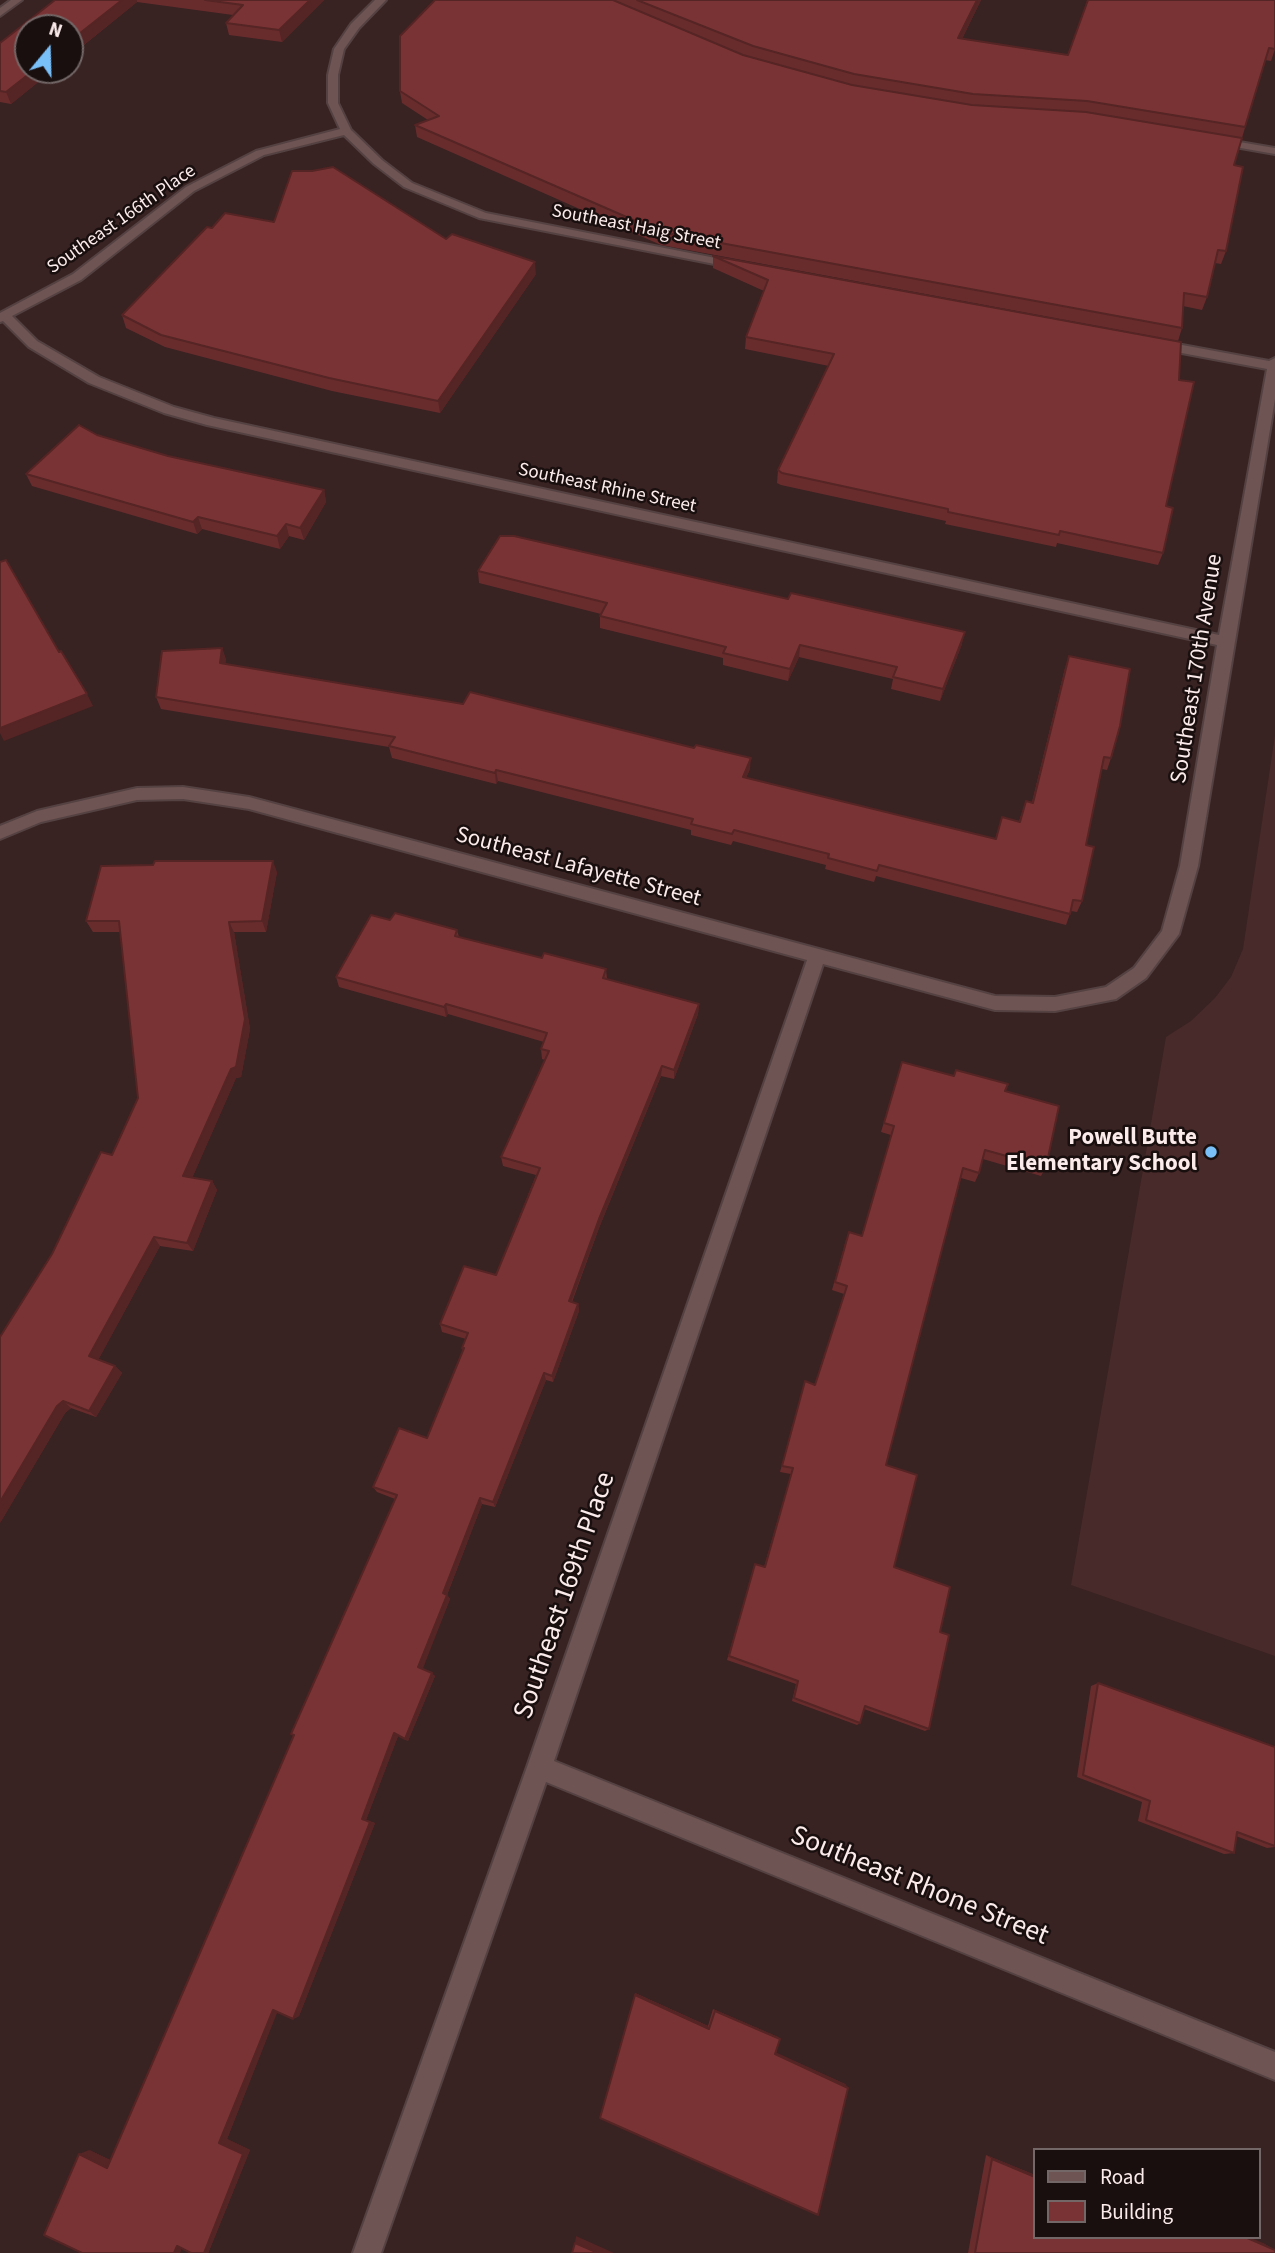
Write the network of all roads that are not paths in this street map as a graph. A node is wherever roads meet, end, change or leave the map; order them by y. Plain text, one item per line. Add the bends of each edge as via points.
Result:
1 (17, 0) edge
2 (381, 0) edge
3 (0, 13) edge
4 (346, 131) junction
5 (1206, 140) edge
6 (1275, 151) edge
7 (746, 268) edge
8 (2, 317) edge
9 (1139, 341) edge
10 (1275, 364) edge
11 (1224, 642) junction
12 (0, 833) edge
13 (817, 956) junction
14 (1140, 973) joint
15 (539, 1767) junction
16 (1275, 2066) edge
17 (367, 2253) edge

1 - 3 street
2 - 4 street via 339,49 333,103
4 - 7 street, Southeast Haig Street via 408,185 483,216
4 - 8 street, Southeast 166th Place via 260,153 190,189 77,277
5 - 6 street
8 - 11 street, Southeast Rhine Street via 33,344 94,380 212,422
9 - 10 street
10 - 11 street, Southeast 170th Avenue
11 - 14 street, Southeast 170th Avenue via 1189,866 1170,934
12 - 13 street, Southeast Lafayette Street via 37,817 137,794 183,793 249,803
13 - 14 street, Southeast Lafayette Street via 995,1003 1055,1004 1110,994
13 - 15 street, Southeast 169th Place
15 - 16 street, Southeast Rhone Street
15 - 17 street, Southeast 169th Place

